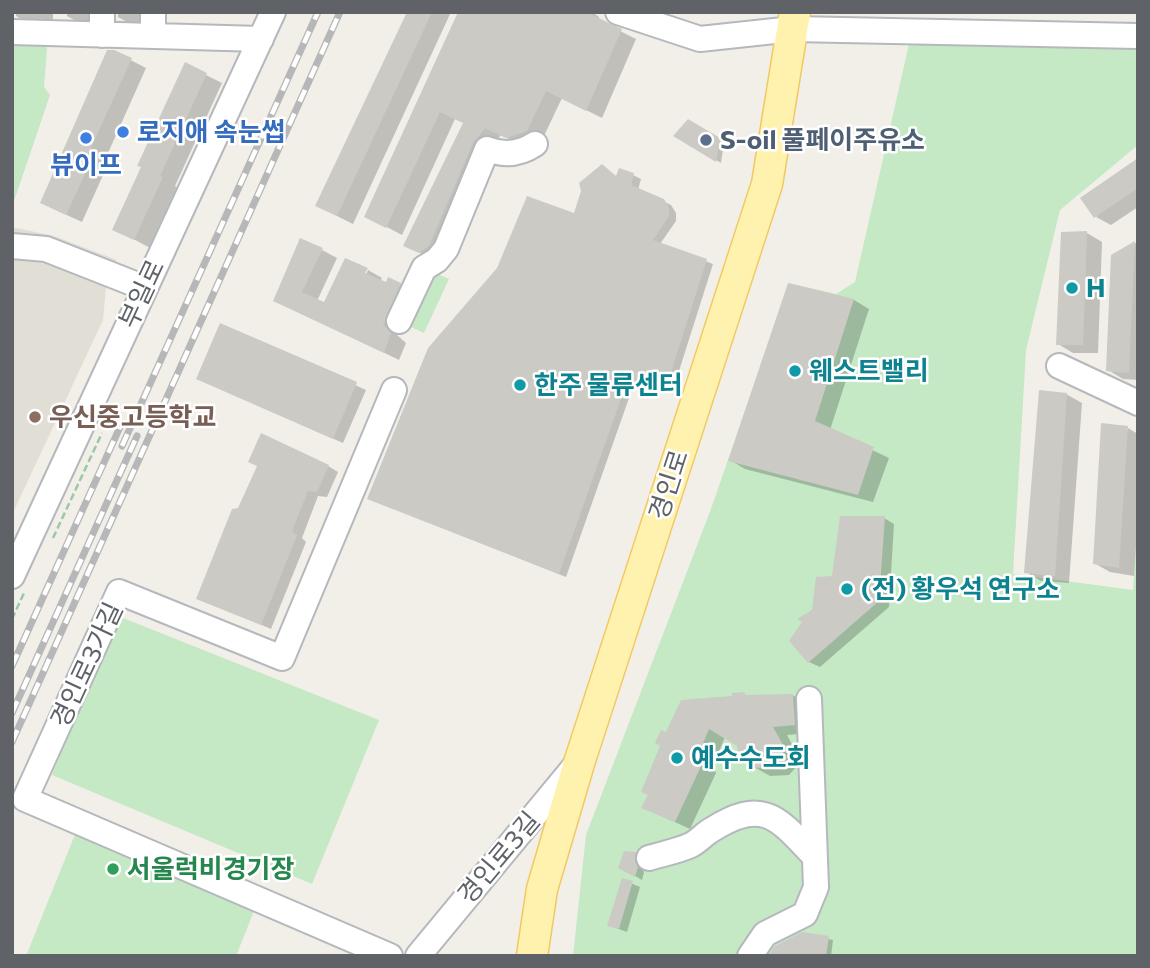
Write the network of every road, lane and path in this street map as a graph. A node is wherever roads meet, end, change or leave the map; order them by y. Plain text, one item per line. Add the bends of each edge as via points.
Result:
1 (273, 12) edge
2 (618, 12) edge
3 (794, 20) edge
4 (49, 22) edge
5 (102, 23) edge
6 (153, 24) edge
7 (12, 32) edge
8 (1138, 36) edge
9 (261, 39) junction
10 (536, 144) dead end
11 (12, 246) edge
12 (145, 288) junction
13 (398, 320) dead end
14 (1059, 366) dead end
15 (394, 390) dead end
16 (1138, 403) edge
17 (12, 576) edge
18 (809, 699) dead end
19 (580, 760) junction
20 (814, 856) junction
21 (649, 858) dead end
22 (390, 956) edge
23 (418, 956) edge
24 (532, 956) edge
25 (750, 956) edge

1 - 9 street, 부일로
2 - 3 street via 700,39
3 - 8 street
3 - 19 main road, 경인로 via 766,184
4 - 5 street
4 - 7 street
5 - 6 street
6 - 9 street
9 - 12 street, 부일로
10 - 13 street via 512,153 486,149 446,249 424,268
11 - 12 street via 46,249
12 - 17 street, 부일로
14 - 16 street
15 - 22 street, 경인로3가길 via 282,658 119,592 25,799
18 - 20 street
19 - 23 street, 경인로3길
19 - 24 main road, 경인로 via 542,889
20 - 21 street via 783,822 749,812 691,845
20 - 25 street via 816,887 804,914 765,934

